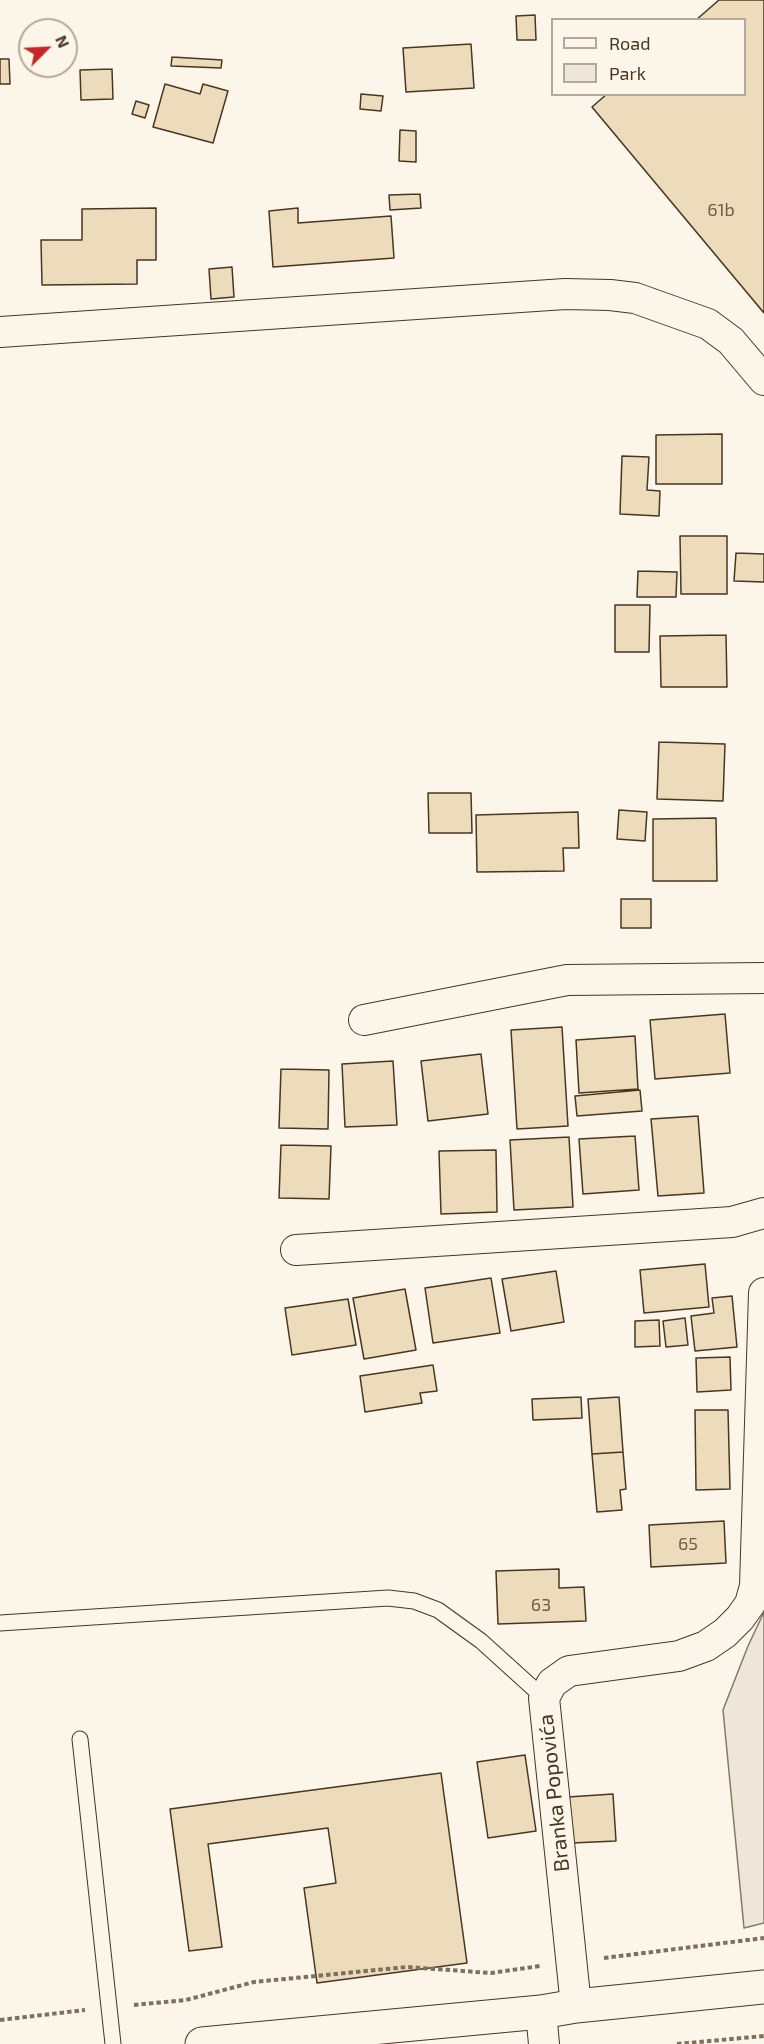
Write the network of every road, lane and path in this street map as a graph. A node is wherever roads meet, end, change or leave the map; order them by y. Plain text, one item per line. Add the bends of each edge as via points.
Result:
1 (0, 332) edge
2 (764, 380) edge
3 (764, 978) edge
4 (364, 1020) dead end
5 (764, 1213) edge
6 (296, 1250) dead end
7 (764, 1293) edge
8 (0, 1623) edge
9 (544, 1698) junction
10 (80, 1738) dead end
11 (764, 1938) edge
12 (571, 1962) junction
13 (764, 1987) edge
14 (576, 2006) junction
15 (108, 2007) junction
16 (541, 2012) junction
17 (0, 2020) edge
18 (764, 2036) edge
19 (113, 2044) edge
20 (202, 2044) edge
21 (544, 2044) edge
22 (677, 2044) edge

1 - 2 street via 565,294 610,295 635,298 708,324 731,341
3 - 4 street via 567,980
5 - 6 street via 732,1222
7 - 9 street, Branka Popovića via 755,1586 750,1604 725,1633 706,1646 679,1656 569,1671 552,1683
8 - 9 lane via 388,1598 414,1601 438,1610 481,1641
9 - 12 street, Branka Popovića
10 - 15 lane
11 - 12 path
12 - 14 street, Branka Popovića
12 - 15 path via 490,1973 383,1969 254,1982 186,2000
13 - 14 main road
14 - 16 main road
15 - 17 path
15 - 19 lane
16 - 20 main road
16 - 21 street
18 - 22 path

